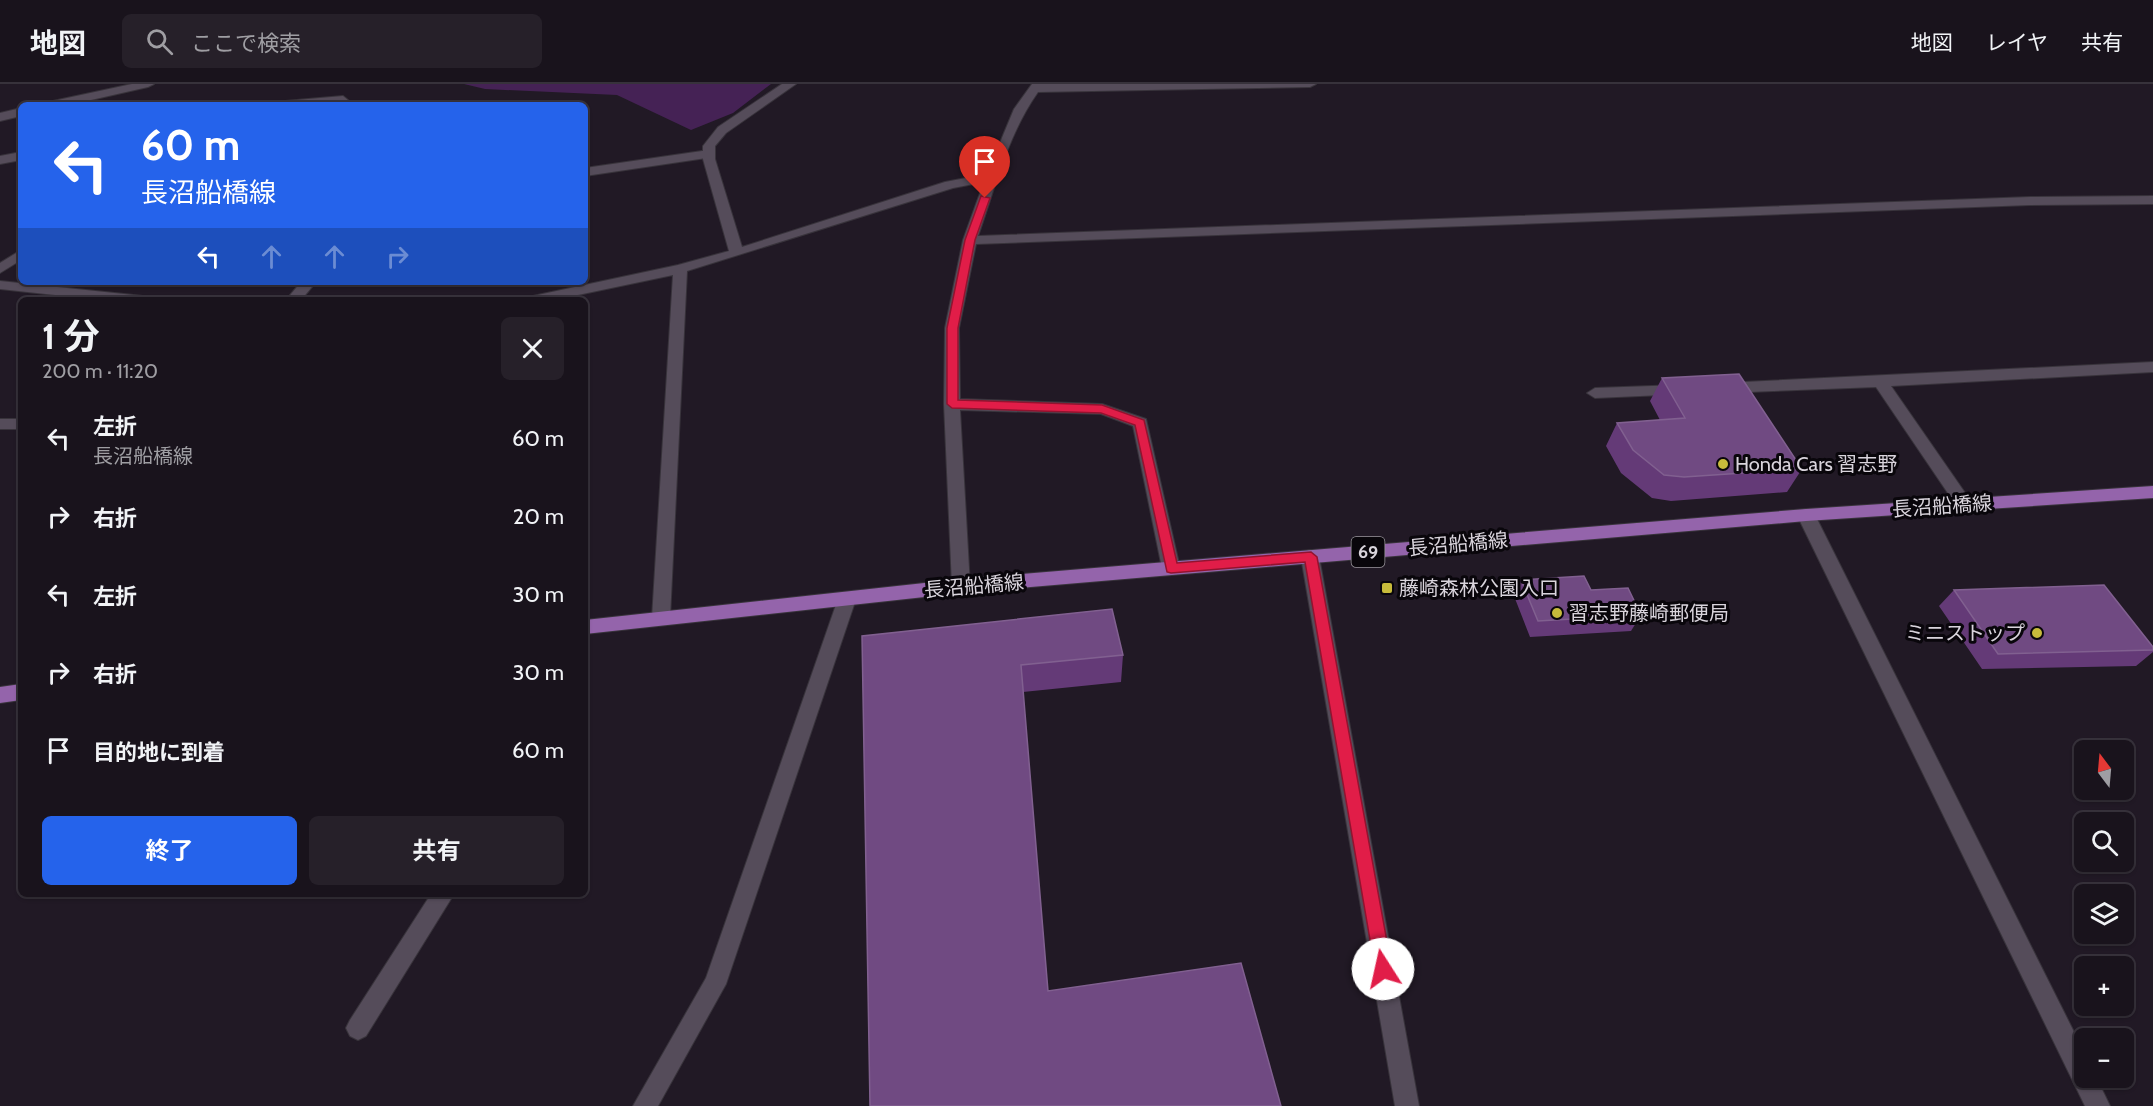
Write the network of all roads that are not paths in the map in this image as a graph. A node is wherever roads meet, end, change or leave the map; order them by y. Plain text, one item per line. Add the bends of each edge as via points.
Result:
1 (148, 84) edge
2 (790, 84) edge
3 (1310, 84) edge
4 (1037, 87) edge
5 (67, 102) edge
6 (320, 102) edge
7 (345, 102) edge
8 (18, 113) edge
9 (0, 117) edge
10 (709, 154) junction
11 (18, 157) edge
12 (0, 160) edge
13 (588, 172) edge
14 (992, 177) junction
15 (2153, 200) edge
16 (970, 240) junction
17 (737, 253) junction
18 (18, 256) edge
19 (0, 268) edge
20 (680, 269) junction
21 (0, 285) edge
22 (306, 285) edge
23 (114, 297) edge
24 (296, 297) edge
25 (547, 297) edge
26 (2153, 367) edge
27 (1880, 382) junction
28 (1595, 393) dead end
29 (952, 404) junction
30 (0, 424) edge
31 (18, 424) edge
32 (2153, 492) edge
33 (1964, 504) junction
34 (1806, 515) junction
35 (1311, 557) junction
36 (1171, 568) junction
37 (962, 586) junction
38 (847, 598) junction
39 (661, 618) junction
40 (588, 627) edge
41 (18, 692) edge
42 (0, 695) edge
43 (440, 897) edge
44 (358, 1028) dead end
45 (645, 1106) edge
46 (1407, 1106) edge
47 (2098, 1106) edge

1 - 5 street
2 - 10 street via 722,130 709,146
3 - 4 street
4 - 14 street via 1020,110
6 - 7 street
8 - 9 street
10 - 13 street
10 - 17 street
11 - 12 street
14 - 16 street
14 - 17 street via 950,185
15 - 16 street via 2030,201
16 - 29 street via 952,328
17 - 20 street
18 - 19 street
20 - 25 street
20 - 39 street
21 - 23 street
22 - 24 street
26 - 27 street
27 - 28 street
27 - 33 street
29 - 36 street via 1102,409 1140,423
29 - 37 street
30 - 31 street
32 - 33 main road, 長沼船橋線 / 69
33 - 34 main road, 長沼船橋線 / 69
34 - 35 main road, 長沼船橋線 / 69
34 - 47 street
35 - 36 main road, 長沼船橋線 / 69
35 - 46 street
36 - 37 main road, 長沼船橋線 / 69
37 - 38 main road, 長沼船橋線 / 69
38 - 39 main road, 長沼船橋線 / 69
38 - 45 street via 715,984
39 - 40 main road, 長沼船橋線 / 69
41 - 42 main road
43 - 44 street

